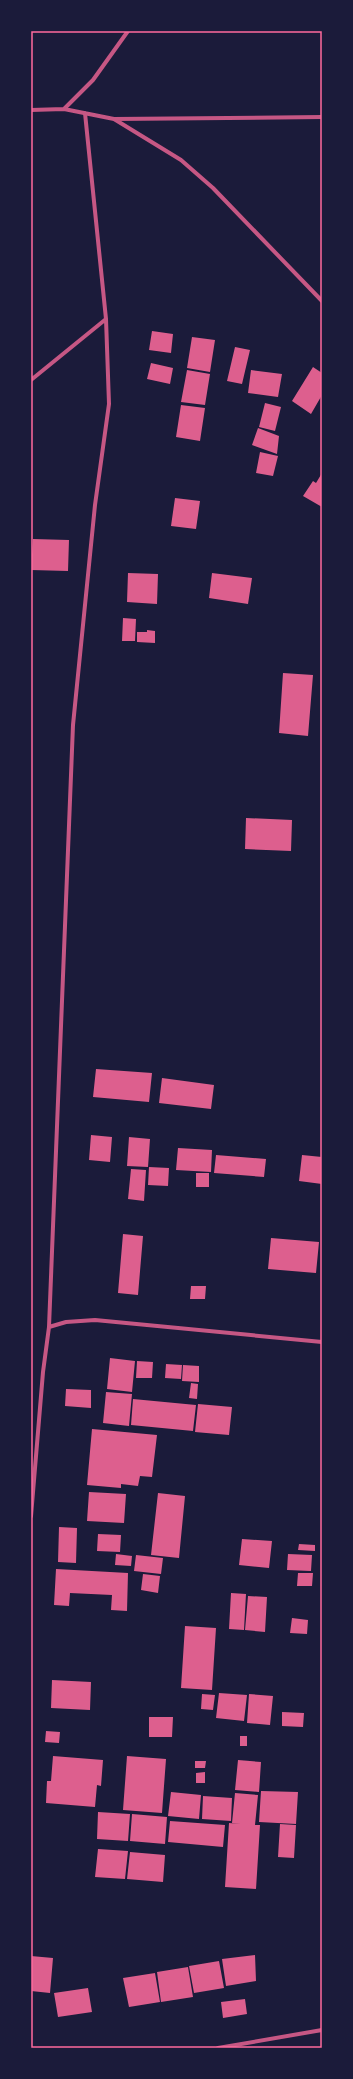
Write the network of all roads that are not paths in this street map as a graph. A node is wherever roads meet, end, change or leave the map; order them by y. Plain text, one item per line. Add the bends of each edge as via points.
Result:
1 (128, 31) edge
2 (64, 109) junction
3 (31, 110) edge
4 (85, 113) junction
5 (322, 117) edge
6 (114, 119) junction
7 (322, 301) edge
8 (106, 319) junction
9 (31, 380) edge
10 (49, 1327) junction
11 (322, 1342) edge
12 (31, 1516) edge
13 (322, 2030) edge
14 (218, 2048) edge

1 - 2 street via 93,80
2 - 3 street
2 - 4 street
4 - 6 street
4 - 8 street
5 - 6 street
6 - 7 street via 181,160 214,188
8 - 9 street
8 - 10 street via 109,404 95,505 73,725
10 - 11 street via 66,1322 95,1320
10 - 12 street
13 - 14 street

